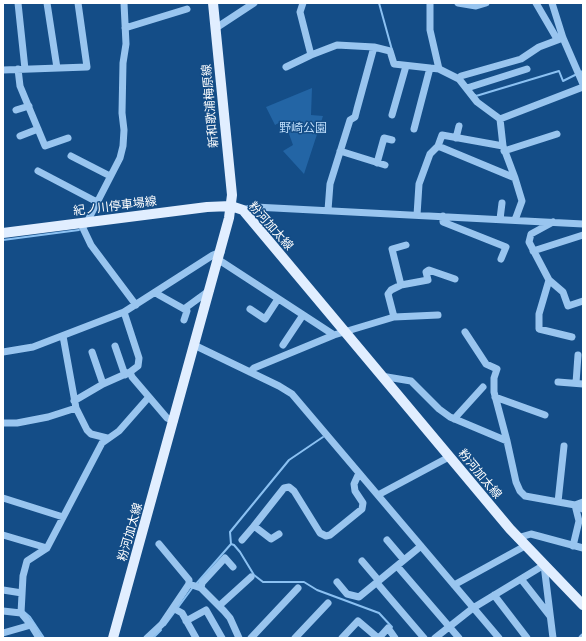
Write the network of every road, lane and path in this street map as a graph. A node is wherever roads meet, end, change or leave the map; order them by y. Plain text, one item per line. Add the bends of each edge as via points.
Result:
1 (18, 3) edge
2 (48, 3) edge
3 (78, 3) edge
4 (124, 3) edge
5 (213, 3) edge
6 (254, 3) edge
7 (303, 3) edge
8 (430, 3) edge
9 (458, 3) edge
10 (486, 3) edge
11 (536, 3) edge
12 (552, 3) edge
13 (187, 9) dead end
14 (125, 28) junction
15 (216, 28) junction
16 (560, 38) junction
17 (374, 47) junction
18 (311, 55) junction
19 (406, 66) junction
20 (286, 67) dead end
21 (57, 68) junction
22 (430, 68) junction
23 (439, 68) junction
24 (22, 69) junction
25 (527, 69) dead end
26 (3, 70) edge
27 (460, 78) junction
28 (583, 86) edge
29 (468, 88) junction
30 (29, 106) junction
31 (16, 110) dead end
32 (392, 115) dead end
33 (500, 119) junction
34 (459, 126) dead end
35 (414, 129) dead end
36 (38, 130) junction
37 (557, 134) dead end
38 (20, 136) dead end
39 (68, 138) dead end
40 (456, 138) junction
41 (392, 140) dead end
42 (438, 146) junction
43 (504, 148) junction
44 (340, 151) junction
45 (71, 156) dead end
46 (376, 163) junction
47 (385, 165) dead end
48 (38, 172) dead end
49 (110, 176) junction
50 (515, 178) junction
51 (97, 202) junction
52 (502, 202) dead end
53 (231, 206) junction
54 (243, 210) junction
55 (328, 210) junction
56 (417, 215) junction
57 (442, 216) junction
58 (500, 219) junction
59 (515, 220) junction
60 (553, 222) junction
61 (84, 224) junction
62 (583, 224) edge
63 (3, 233) edge
64 (583, 235) edge
65 (406, 245) dead end
66 (533, 251) junction
67 (220, 256) junction
68 (502, 259) dead end
69 (454, 279) dead end
70 (549, 280) junction
71 (401, 285) junction
72 (210, 290) junction
73 (157, 292) junction
74 (278, 299) junction
75 (583, 301) edge
76 (136, 305) junction
77 (184, 309) junction
78 (250, 309) dead end
79 (124, 312) junction
80 (303, 315) junction
81 (438, 315) dead end
82 (394, 317) junction
83 (184, 320) dead end
84 (344, 331) junction
85 (465, 332) dead end
86 (334, 335) junction
87 (63, 336) junction
88 (572, 337) dead end
89 (194, 345) junction
90 (283, 345) dead end
91 (116, 346) dead end
92 (3, 352) edge
93 (92, 352) dead end
94 (578, 355) dead end
95 (250, 372) junction
96 (128, 373) junction
97 (381, 376) junction
98 (558, 382) dead end
99 (103, 384) junction
100 (580, 384) edge
101 (483, 387) dead end
102 (495, 397) junction
103 (148, 398) junction
104 (74, 401) junction
105 (76, 408) junction
106 (545, 415) dead end
107 (454, 419) junction
108 (174, 421) junction
109 (3, 423) edge
110 (108, 438) junction
111 (507, 441) junction
112 (564, 446) dead end
113 (449, 457) junction
114 (359, 473) junction
115 (378, 495) junction
116 (3, 498) edge
117 (558, 502) junction
118 (583, 502) edge
119 (576, 505) junction
120 (583, 509) edge
121 (63, 517) junction
122 (254, 526) junction
123 (279, 534) dead end
124 (3, 535) edge
125 (517, 538) junction
126 (242, 540) dead end
127 (387, 540) dead end
128 (159, 544) dead end
129 (421, 546) junction
130 (526, 546) junction
131 (573, 546) junction
132 (47, 548) junction
133 (583, 548) edge
134 (404, 560) junction
135 (362, 561) dead end
136 (544, 565) junction
137 (397, 566) junction
138 (233, 567) dead end
139 (251, 576) dead end
140 (521, 579) junction
141 (337, 582) dead end
142 (378, 582) junction
143 (454, 585) junction
144 (195, 586) junction
145 (298, 588) dead end
146 (3, 590) edge
147 (22, 593) junction
148 (494, 595) junction
149 (328, 602) dead end
150 (583, 605) edge
151 (219, 606) junction
152 (473, 608) junction
153 (175, 609) junction
154 (21, 610) junction
155 (3, 611) edge
156 (550, 616) junction
157 (186, 621) junction
158 (31, 625) junction
159 (449, 626) junction
160 (3, 633) edge
161 (39, 638) edge
162 (113, 638) edge
163 (147, 638) edge
164 (196, 638) edge
165 (222, 638) edge
166 (239, 638) edge
167 (251, 638) edge
168 (296, 638) edge
169 (342, 638) edge
170 (378, 638) edge
171 (395, 638) edge
172 (424, 638) edge
173 (435, 638) edge
174 (458, 638) edge
175 (499, 638) edge
176 (527, 638) edge
177 (553, 638) edge

1 - 24 street
2 - 21 street
3 - 21 street via 87,67
4 - 14 street
5 - 15 main road, 新和歌浦梅原線
6 - 15 street
7 - 18 street via 300,12
8 - 23 street via 430,30
9 - 10 street via 476,6
11 - 16 street
12 - 16 street
13 - 14 street
14 - 49 street via 122,106 124,130 120,158
15 - 53 main road, 新和歌浦梅原線
16 - 27 street via 526,54 521,59
16 - 28 street
17 - 18 street via 337,45
17 - 19 street via 390,51 394,64
17 - 44 street via 358,109 355,117 350,120
18 - 20 street
19 - 22 street
19 - 32 street
21 - 24 street
22 - 23 street
22 - 35 street
23 - 27 street
24 - 26 street
24 - 30 street via 20,86
25 - 29 street
27 - 29 street
28 - 33 street
29 - 33 street via 477,102
30 - 31 street
30 - 36 street
33 - 43 street
34 - 40 street
36 - 38 street
36 - 39 street via 45,146
37 - 43 street
40 - 42 street via 442,135
40 - 43 street
41 - 46 street via 384,138
42 - 50 street
42 - 56 street via 430,154 419,184
43 - 50 street
44 - 46 street
44 - 55 street via 330,184
45 - 49 street
46 - 47 street
48 - 51 street
49 - 51 street
50 - 59 street via 522,201
51 - 61 street
52 - 58 street
53 - 54 main road, 粉河加太線
53 - 61 main road, 紀ノ川停車場線
53 - 67 main road, 粉河加太線
54 - 55 street via 255,206
54 - 84 main road, 粉河加太線
55 - 56 street
56 - 57 street
57 - 58 street
57 - 68 street via 443,222 506,247
58 - 59 street
59 - 60 street
60 - 62 street
60 - 66 street via 531,234 529,242
61 - 63 main road, 紀ノ川停車場線
61 - 76 street via 92,245
64 - 66 street
65 - 71 street via 392,248
66 - 70 street
67 - 72 main road, 粉河加太線
67 - 73 street via 213,255
67 - 74 street
69 - 71 street via 429,270 426,272 428,280
70 - 75 street via 563,292 568,306
70 - 88 street via 539,314 539,329
71 - 82 street via 388,294
72 - 77 street
72 - 89 main road, 粉河加太線
73 - 76 street
73 - 77 street
74 - 78 street via 265,319
74 - 80 street
76 - 79 street
77 - 83 street via 187,311
79 - 87 street
79 - 96 street via 139,358 138,366
80 - 86 street
80 - 90 street
81 - 82 street
82 - 84 street
84 - 86 street
84 - 97 main road, 粉河加太線
85 - 102 street via 486,364 497,369 494,378
86 - 95 street via 254,368
87 - 92 street via 33,348
87 - 104 street
89 - 95 street
89 - 108 main road, 粉河加太線
91 - 96 street
93 - 99 street
94 - 100 street
95 - 114 street via 292,394
96 - 99 street
96 - 103 street
97 - 107 street via 411,381 439,409
97 - 113 main road, 粉河加太線
98 - 100 street
99 - 104 street
101 - 107 street
102 - 106 street
102 - 111 street
103 - 108 street via 167,418
103 - 110 street via 119,431
104 - 105 street
105 - 109 street via 48,417
105 - 110 street via 91,434
107 - 111 street
108 - 162 main road, 粉河加太線
110 - 121 street via 102,443
111 - 117 street via 520,491 525,496
112 - 117 street
113 - 115 street
113 - 125 main road, 粉河加太線
114 - 115 street
114 - 122 street via 354,484 355,492 363,503 362,509 330,535 320,533 289,487 284,488
115 - 129 street
116 - 121 street
117 - 119 street
118 - 119 street
119 - 120 street
119 - 131 street via 579,521
121 - 132 street
122 - 123 street via 271,539
122 - 126 street
124 - 132 street
125 - 130 main road, 粉河加太線
125 - 131 street via 531,534
127 - 134 street
128 - 144 street
129 - 134 street
129 - 143 street
130 - 136 main road, 粉河加太線
130 - 143 street
131 - 133 street
132 - 147 street via 27,561
134 - 137 street
135 - 142 street
136 - 140 street
136 - 150 main road, 粉河加太線
136 - 156 street
137 - 142 street
137 - 159 street
138 - 144 street via 225,558 202,584
139 - 151 street
140 - 148 street
140 - 156 street
141 - 142 street via 347,594 359,598
142 - 172 street
143 - 152 street
144 - 151 street
144 - 153 street
145 - 167 street
146 - 147 street
147 - 154 street
148 - 152 street
148 - 176 street
149 - 168 street
151 - 166 street via 230,618
152 - 159 street
152 - 175 street
153 - 157 street via 182,613
153 - 163 street
154 - 155 street
154 - 158 street
156 - 177 street
157 - 164 street
157 - 165 street via 206,610
158 - 160 street
158 - 161 street
159 - 173 street
159 - 174 street
169 - 170 street via 358,621
170 - 171 street via 388,628

